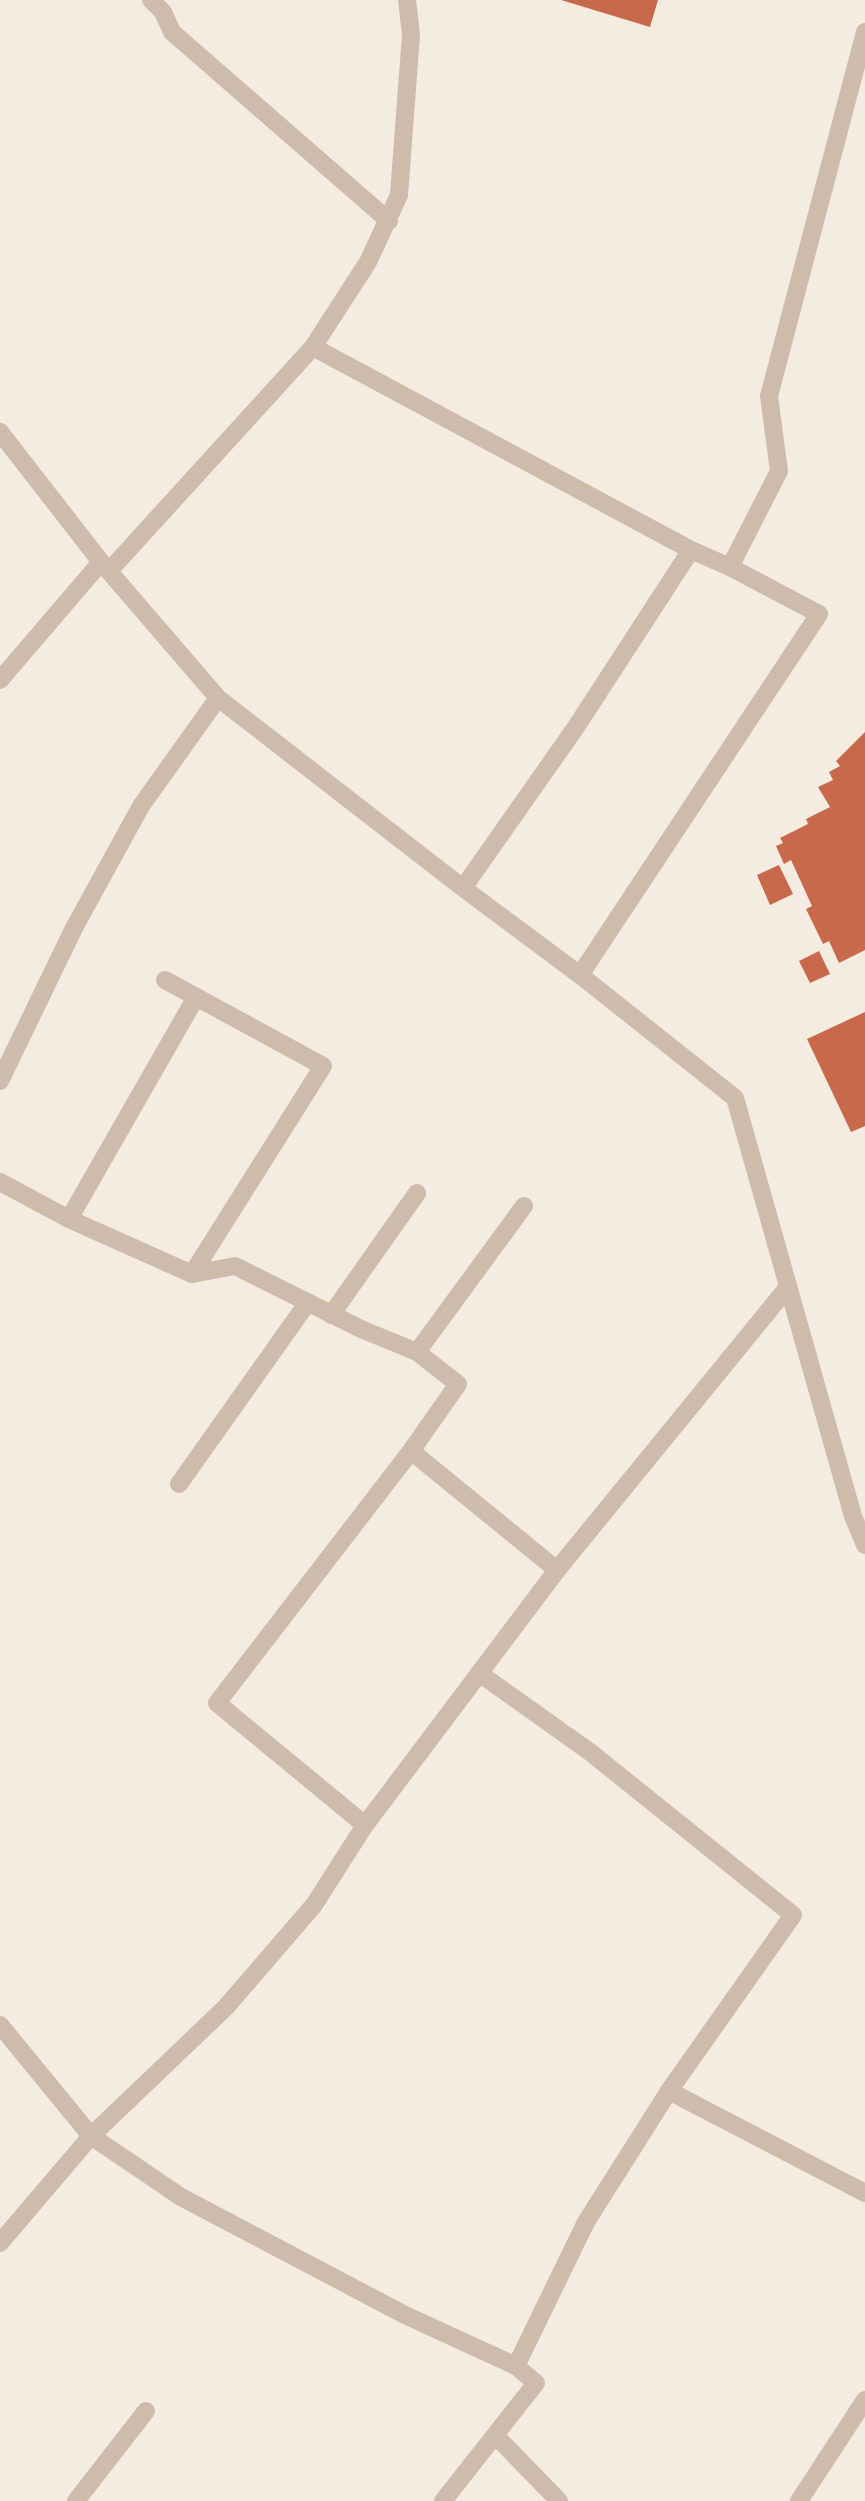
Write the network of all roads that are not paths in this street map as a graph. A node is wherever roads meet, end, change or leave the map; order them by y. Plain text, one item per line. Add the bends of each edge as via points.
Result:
1 (150, 0) edge
2 (407, 0) edge
3 (865, 32) edge
4 (389, 221) junction
5 (313, 346) junction
6 (0, 432) edge
7 (691, 550) junction
8 (105, 567) junction
9 (730, 567) junction
10 (0, 680) edge
11 (218, 698) junction
12 (463, 888) junction
13 (580, 975) junction
14 (165, 980) dead end
15 (196, 997) junction
16 (0, 1081) edge
17 (0, 1182) edge
18 (417, 1193) dead end
19 (524, 1206) dead end
20 (69, 1219) junction
21 (192, 1274) junction
22 (788, 1287) junction
23 (307, 1302) junction
24 (331, 1315) junction
25 (416, 1352) junction
26 (411, 1451) junction
27 (179, 1484) dead end
28 (865, 1545) edge
29 (557, 1570) junction
30 (479, 1674) junction
31 (365, 1825) junction
32 (0, 2025) edge
33 (669, 2091) junction
34 (91, 2136) junction
35 (865, 2193) edge
36 (0, 2243) edge
37 (516, 2367) junction
38 (865, 2400) edge
39 (146, 2411) dead end
40 (495, 2435) junction
41 (76, 2501) edge
42 (443, 2501) edge
43 (559, 2501) edge
44 (799, 2501) edge

1 - 4 street via 163,12 172,32
2 - 4 street via 411,35 399,195
3 - 9 street via 769,396 779,471
4 - 5 street
5 - 7 street
5 - 8 street
6 - 8 street
7 - 9 street
7 - 12 street via 576,727
8 - 10 street
8 - 11 street
9 - 13 street via 819,614
11 - 12 street
11 - 16 street via 141,806 74,928
12 - 13 street
13 - 22 street via 736,1098
14 - 15 street
15 - 20 street
15 - 21 street via 323,1066
17 - 20 street
18 - 24 street
19 - 25 street
20 - 21 street
21 - 23 street via 235,1266
22 - 28 street
22 - 29 street
23 - 24 street
23 - 27 street
24 - 25 street
25 - 26 street via 458,1384
26 - 29 street
26 - 31 street via 217,1703
29 - 30 street
30 - 31 street
30 - 33 street via 590,1752 793,1915
31 - 34 street via 314,1905 226,2007
32 - 34 street
33 - 35 street
33 - 37 street via 586,2222
34 - 36 street
34 - 37 street via 181,2197 405,2315
37 - 40 street via 536,2383
38 - 44 street
39 - 41 street
40 - 42 street
40 - 43 street

